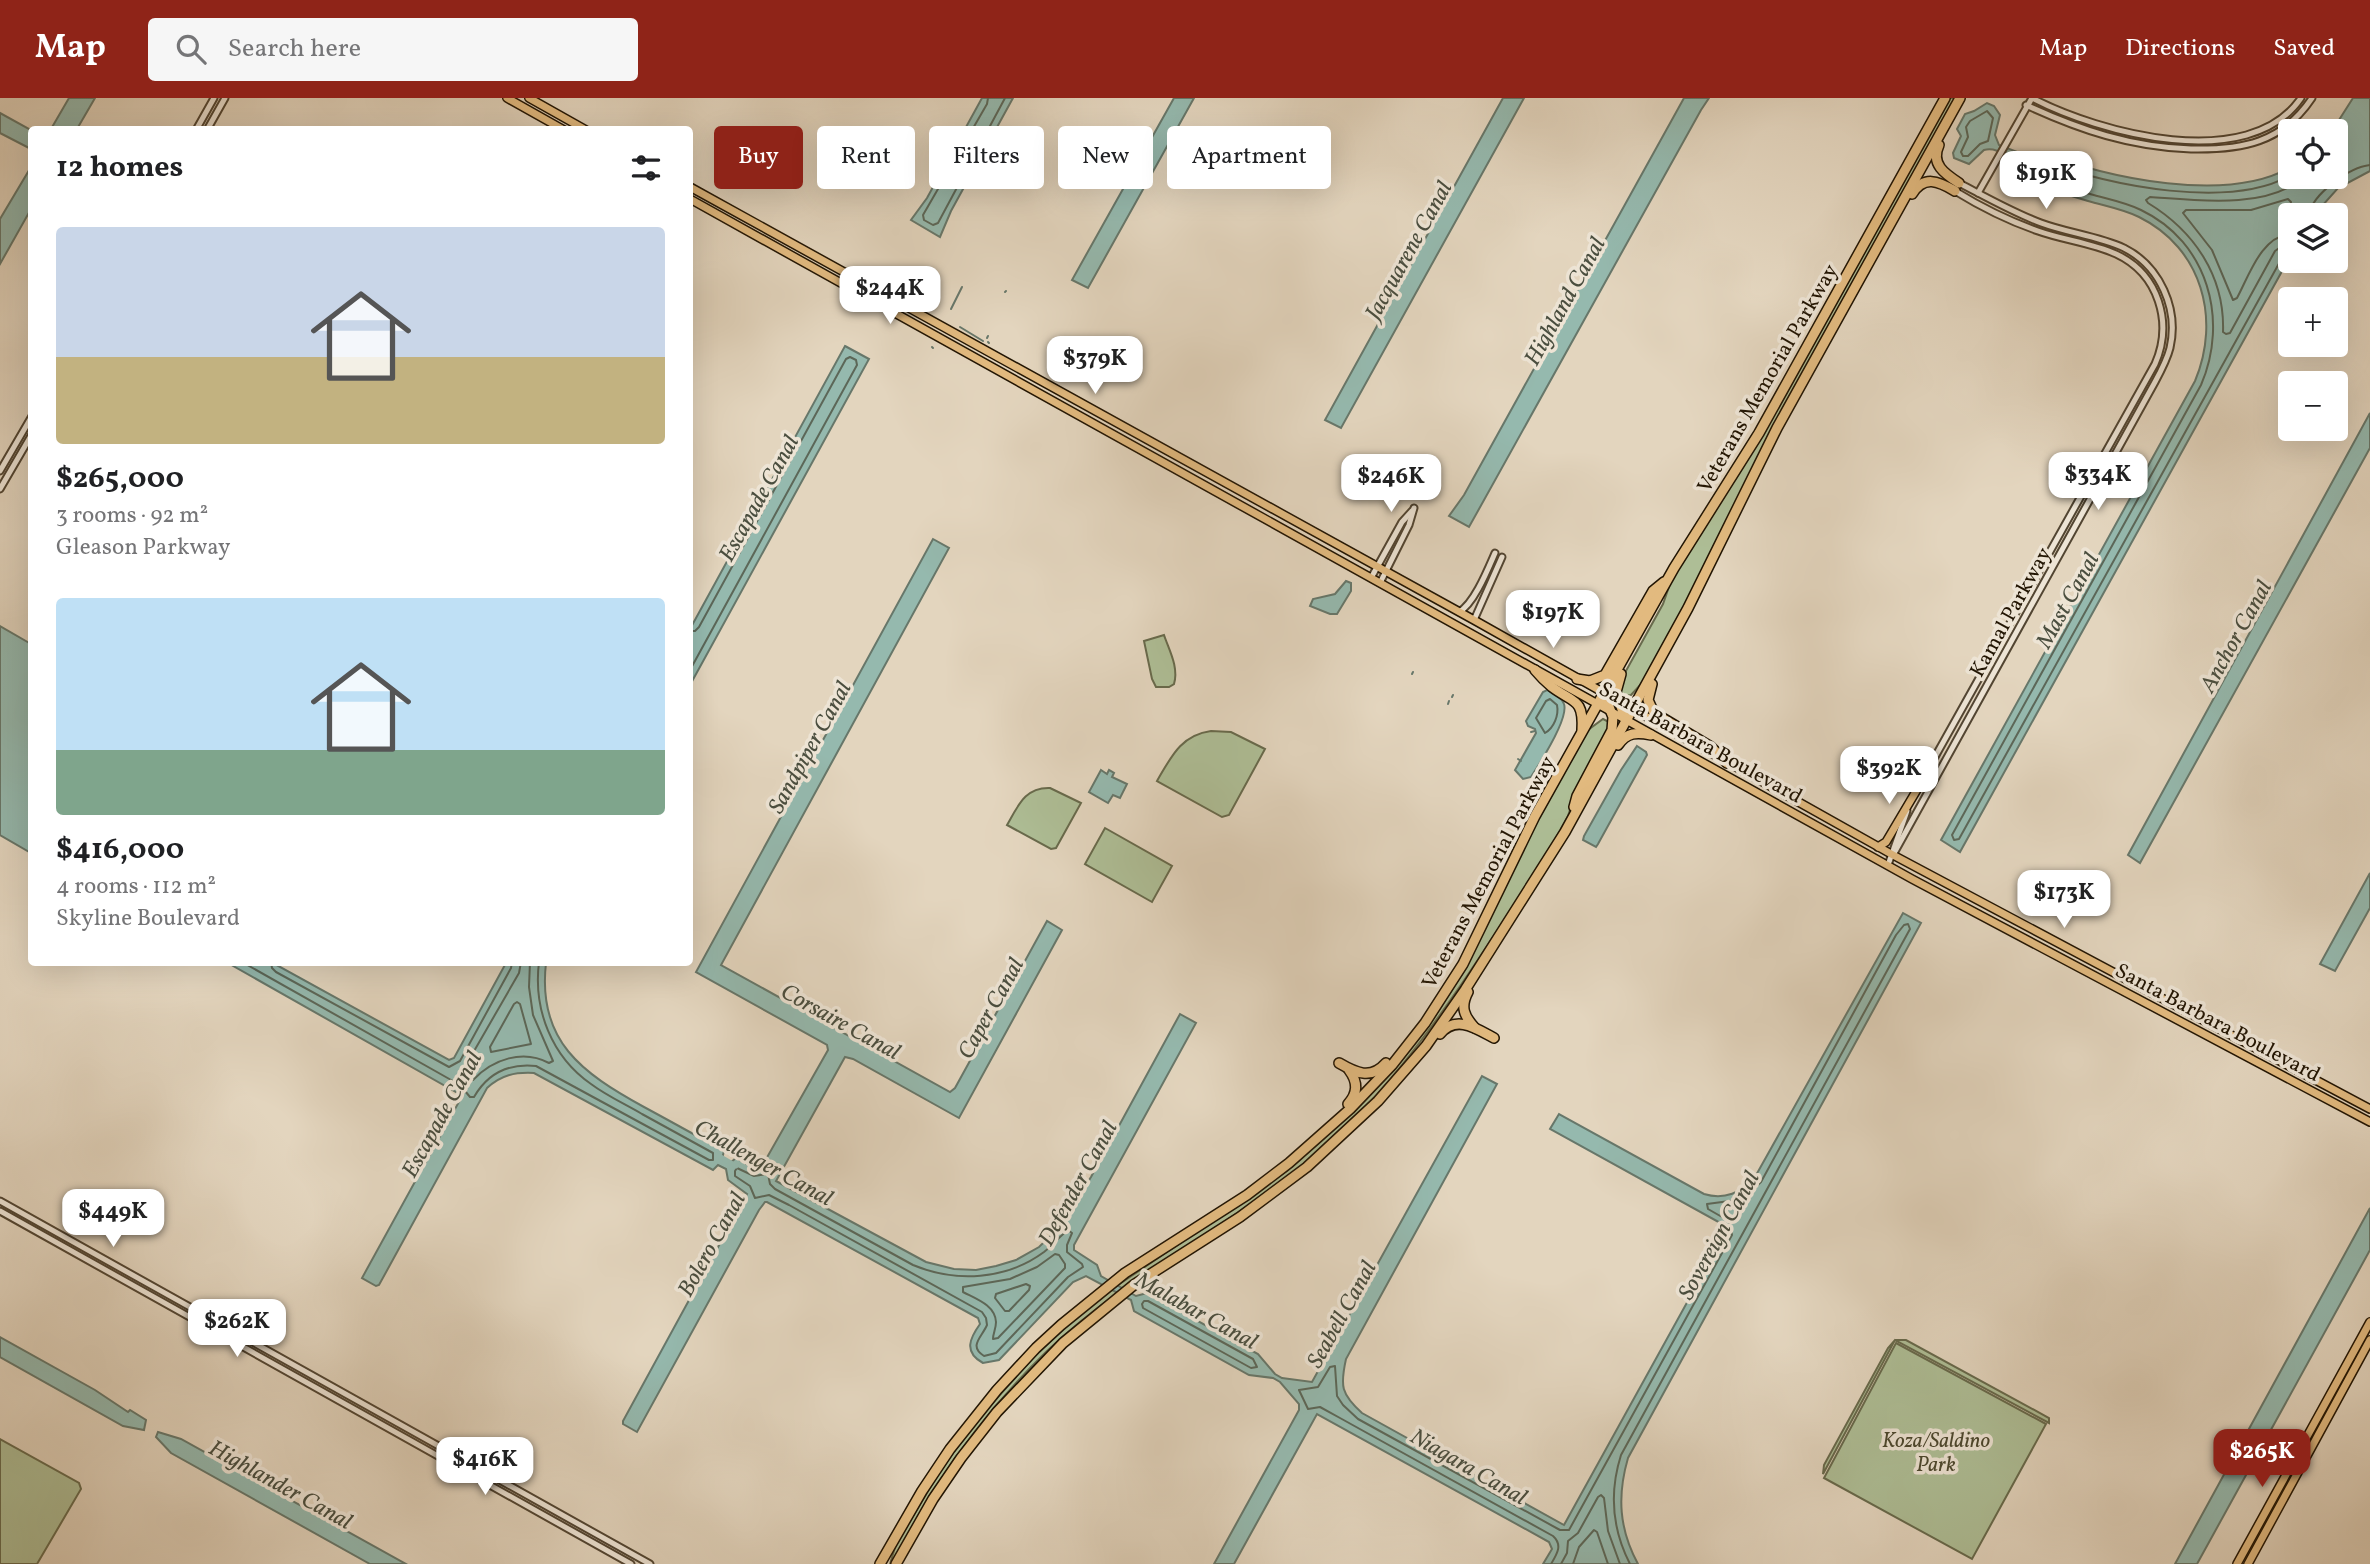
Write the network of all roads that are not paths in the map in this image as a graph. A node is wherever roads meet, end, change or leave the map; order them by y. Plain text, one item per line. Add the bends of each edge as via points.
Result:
1 (214, 98) edge
2 (225, 98) edge
3 (507, 98) edge
4 (518, 98) edge
5 (528, 98) edge
6 (1945, 98) edge
7 (1963, 98) edge
8 (2032, 98) edge
9 (2301, 98) edge
10 (2312, 98) edge
11 (2026, 105) junction
12 (198, 126) edge
13 (208, 126) edge
14 (557, 126) edge
15 (579, 126) edge
16 (1957, 187) junction
17 (693, 191) edge
18 (1978, 193) junction
19 (693, 201) edge
20 (1973, 202) junction
21 (1862, 276) junction
22 (28, 423) edge
23 (28, 441) edge
24 (0, 471) edge
25 (0, 489) edge
26 (1495, 553) dead end
27 (1502, 556) dead end
28 (1377, 567) junction
29 (1385, 572) junction
30 (1371, 578) junction
31 (1668, 579) junction
32 (1380, 583) junction
33 (1700, 585) junction
34 (1459, 612) junction
35 (1474, 620) junction
36 (1456, 625) junction
37 (1524, 650) junction
38 (1535, 670) junction
39 (1577, 679) junction
40 (1604, 694) junction
41 (1618, 702) junction
42 (1597, 705) junction
43 (1633, 710) junction
44 (1611, 713) junction
45 (1626, 721) junction
46 (1582, 732) junction
47 (1651, 735) junction
48 (1727, 763) junction
49 (1918, 788) junction
50 (1571, 820) junction
51 (1565, 832) junction
52 (1878, 847) junction
53 (1551, 855) junction
54 (1892, 855) junction
55 (1888, 865) junction
56 (1463, 964) junction
57 (1475, 1028) junction
58 (1494, 1038) dead end
59 (1378, 1101) junction
60 (2370, 1109) edge
61 (2370, 1122) edge
62 (1247, 1195) junction
63 (0, 1201) edge
64 (0, 1211) edge
65 (2370, 1322) edge
66 (2370, 1340) edge
67 (631, 1564) edge
68 (650, 1564) edge
69 (879, 1564) edge
70 (896, 1564) edge
71 (2237, 1564) edge
72 (2248, 1564) edge

1 - 12 street
2 - 13 street
3 - 14 main road
4 - 5 main road
5 - 15 main road
6 - 31 highway, Veterans Memorial Parkway via 1759,433
7 - 16 highway via 1936,153 1940,168
7 - 21 highway, Veterans Memorial Parkway
8 - 9 street via 2117,130 2214,140 2264,130
8 - 11 street
10 - 11 street via 2290,124 2267,138 2223,149 2118,140
11 - 18 street
16 - 18 street, Kamal Parkway
16 - 20 street, Kamal Parkway
16 - 21 highway via 1921,183
17 - 28 main road, Santa Barbara Boulevard
18 - 20 street
18 - 54 street, Kamal Parkway via 2024,216 2116,245 2139,258 2156,276 2167,298 2172,340 2165,364
19 - 30 main road, Santa Barbara Boulevard
20 - 49 street, Kamal Parkway via 2035,230 2129,262 2157,295 2163,337 2155,364
21 - 33 highway, Veterans Memorial Parkway via 1777,428
22 - 24 street
23 - 25 street
26 - 34 street via 1473,596
27 - 35 street
28 - 29 main road, Santa Barbara Boulevard
28 - 29 street via 1414,508
28 - 30 street
29 - 32 street
29 - 34 main road, Santa Barbara Boulevard
30 - 32 main road, Santa Barbara Boulevard
31 - 39 highway via 1653,591 1605,675 1590,681
31 - 40 highway, Veterans Memorial Parkway
31 - 41 highway via 1661,602 1617,682
32 - 36 main road, Santa Barbara Boulevard
33 - 43 highway, Veterans Memorial Parkway
33 - 48 highway via 1648,700 1656,715 1711,747
34 - 35 main road, Santa Barbara Boulevard
35 - 37 main road, Santa Barbara Boulevard
36 - 37 main road via 1468,622 1510,647
36 - 38 main road, Santa Barbara Boulevard
37 - 39 main road, Santa Barbara Boulevard
38 - 42 main road, Santa Barbara Boulevard
38 - 46 highway via 1580,706
39 - 40 main road, Santa Barbara Boulevard
40 - 41 main road, Santa Barbara Boulevard
40 - 42 highway, Veterans Memorial Parkway
40 - 44 highway
41 - 43 main road, Santa Barbara Boulevard
41 - 45 highway
42 - 44 main road, Santa Barbara Boulevard
42 - 46 highway, Veterans Memorial Parkway
43 - 45 highway, Veterans Memorial Parkway
43 - 48 main road, Santa Barbara Boulevard
44 - 45 main road, Santa Barbara Boulevard
44 - 50 highway via 1611,733 1577,796
45 - 47 main road, Santa Barbara Boulevard
45 - 50 highway, Veterans Memorial Parkway
46 - 56 highway, Veterans Memorial Parkway
47 - 51 highway via 1633,733 1620,741
47 - 55 main road, Santa Barbara Boulevard
48 - 52 main road, Santa Barbara Boulevard
49 - 52 main road via 1886,842
49 - 54 street, Kamal Parkway
50 - 51 highway, Veterans Memorial Parkway
51 - 53 highway, Veterans Memorial Parkway
52 - 54 main road, Santa Barbara Boulevard
53 - 57 highway via 1547,871 1466,995 1464,1013
53 - 59 highway, Veterans Memorial Parkway via 1450,1012
54 - 55 street, Kamal Parkway
54 - 60 main road, Santa Barbara Boulevard
55 - 61 main road, Santa Barbara Boulevard
56 - 62 highway, Veterans Memorial Parkway via 1425,1023 1372,1087 1319,1138
56 - 62 highway via 1382,1068 1364,1074 1342,1065 1352,1073 1354,1097
57 - 58 highway
57 - 59 highway via 1455,1024 1444,1028 1393,1092
59 - 70 highway, Veterans Memorial Parkway via 1290,1181 1135,1284 1063,1343 998,1412 944,1482
62 - 69 highway, Veterans Memorial Parkway via 1125,1273 1036,1348 990,1398 933,1474
63 - 68 street
64 - 67 street
65 - 71 main road
66 - 72 main road

